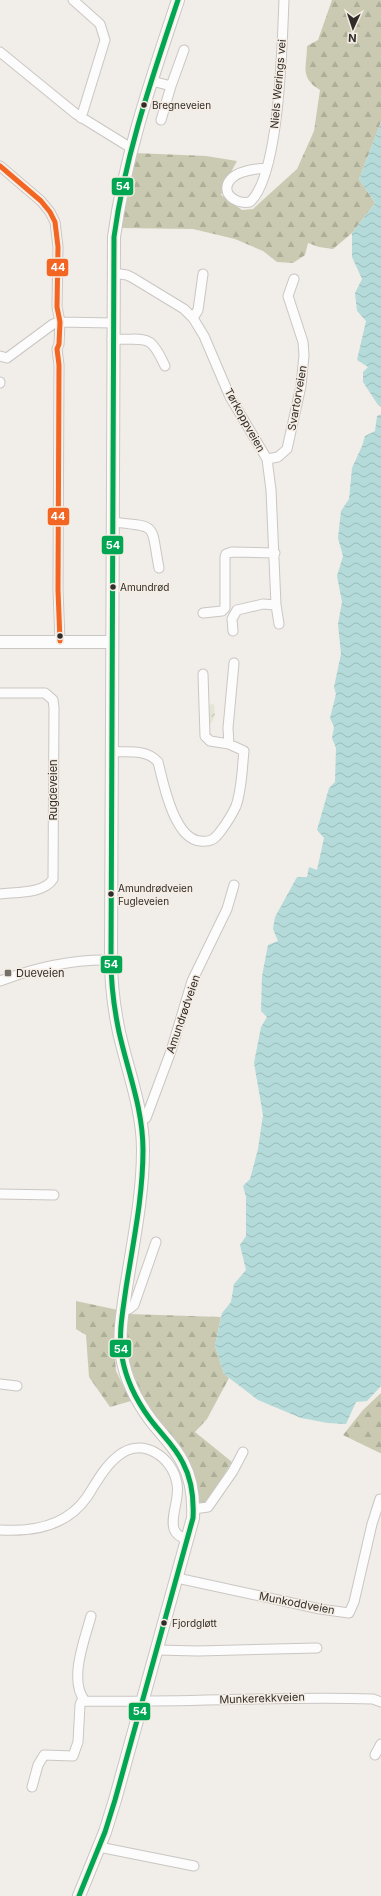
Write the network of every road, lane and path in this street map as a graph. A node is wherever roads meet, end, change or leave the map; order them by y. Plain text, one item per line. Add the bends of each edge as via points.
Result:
1 (74, 0) edge
2 (178, 0) edge
3 (284, 0) edge
4 (184, 50) dead end
5 (0, 52) edge
6 (152, 81) junction
7 (172, 86) junction
8 (81, 118) junction
9 (161, 120) dead end
10 (131, 148) junction
11 (0, 166) edge
12 (266, 168) junction
13 (113, 274) junction
14 (203, 274) dead end
15 (294, 279) dead end
16 (193, 318) junction
17 (60, 322) junction
18 (113, 323) junction
19 (112, 339) junction
20 (2, 359) edge
21 (165, 366) dead end
22 (267, 459) junction
23 (112, 522) junction
24 (275, 553) junction
25 (160, 568) dead end
26 (276, 604) junction
27 (203, 613) dead end
28 (279, 624) dead end
29 (232, 631) dead end
30 (60, 641) junction
31 (0, 642) edge
32 (112, 642) junction
33 (234, 663) dead end
34 (203, 674) dead end
35 (0, 693) edge
36 (229, 744) junction
37 (111, 752) junction
38 (234, 885) dead end
39 (0, 894) edge
40 (111, 960) junction
41 (0, 981) edge
42 (141, 1121) junction
43 (0, 1194) edge
44 (54, 1195) dead end
45 (156, 1242) dead end
46 (123, 1310) junction
47 (0, 1384) edge
48 (17, 1386) dead end
49 (243, 1452) dead end
50 (380, 1499) edge
51 (193, 1508) junction
52 (0, 1530) edge
53 (188, 1540) junction
54 (177, 1578) junction
55 (91, 1616) dead end
56 (317, 1648) dead end
57 (157, 1650) junction
58 (85, 1701) junction
59 (142, 1702) junction
60 (381, 1702) edge
61 (381, 1744) edge
62 (375, 1755) dead end
63 (32, 1787) dead end
64 (99, 1847) junction
65 (194, 1866) dead end
66 (79, 1896) edge

1 - 8 street via 100,24 105,40
2 - 6 main road
3 - 12 street, Niels Werings vei via 280,88
4 - 7 street
5 - 8 street
6 - 7 street
6 - 10 main road
7 - 9 street
8 - 10 street
10 - 13 main road via 118,208
11 - 17 street via 41,201 55,222
12 - 12 street, Niels Werings vei via 251,170 233,177 228,184 230,197 237,203 250,202 261,188
13 - 16 street, Tørkoppveien via 133,278 184,309
13 - 18 main road
14 - 16 street via 198,310
15 - 22 street, Svartorveien via 288,296 303,342 302,386 287,449 278,457
16 - 22 street, Tørkoppveien via 204,336 230,397
17 - 18 street
17 - 20 street via 53,324
17 - 30 street via 57,349
18 - 19 main road
19 - 21 street via 148,340 156,348
19 - 23 main road
22 - 24 street, Tørkoppveien
23 - 25 street via 141,524 150,529
23 - 32 main road
24 - 26 street, Tørkoppveien
24 - 27 street via 226,554 225,608 222,611
26 - 28 street, Tørkoppveien
26 - 29 street via 237,610 232,619
30 - 31 main road
30 - 32 main road
32 - 37 main road
33 - 36 street
34 - 36 street via 205,736 210,741
35 - 39 street, Rugdeveien via 45,693 53,700 54,708 53,879 39,889
36 - 37 street via 244,751 239,796 229,820 215,839 207,842 196,841 183,829 168,800 158,762 154,757 141,752
37 - 40 main road
38 - 42 street, Amundrødveien via 227,909 192,981 171,1051 146,1118
40 - 41 street via 49,967
40 - 42 main road via 115,1012
42 - 46 main road via 142,1169
43 - 44 street
45 - 46 street via 134,1305
46 - 51 main road via 120,1337 128,1382 139,1403 175,1448 183,1463 191,1484
47 - 48 street
49 - 51 street via 208,1507
50 - 54 street, Munkoddveien via 349,1613
51 - 53 main road
52 - 53 street via 50,1526 63,1519 84,1501 109,1464 119,1454 132,1449 142,1449 165,1458 172,1468 178,1494 174,1529 177,1534
53 - 54 main road
54 - 57 main road
55 - 58 street via 79,1668 80,1693
56 - 57 street
57 - 59 main road
58 - 59 street, Munkerekkveien
58 - 63 street via 80,1705 78,1742 73,1756 44,1755 38,1765
59 - 60 street, Munkerekkveien via 314,1697 373,1699
59 - 64 main road
61 - 62 street
64 - 65 street
64 - 66 main road

